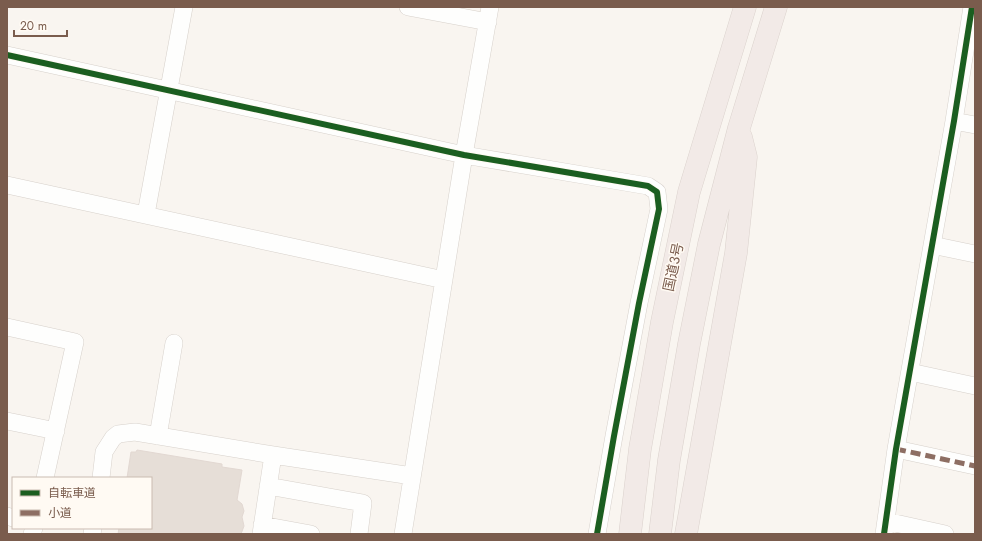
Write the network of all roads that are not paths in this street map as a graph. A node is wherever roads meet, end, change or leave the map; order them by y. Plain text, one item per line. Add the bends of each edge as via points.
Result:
1 (184, 7) edge
2 (408, 7) edge
3 (745, 7) edge
4 (776, 7) edge
5 (972, 7) edge
6 (489, 14) edge
7 (7, 55) edge
8 (169, 91) junction
9 (954, 121) junction
10 (975, 125) edge
11 (739, 128) junction
12 (464, 155) junction
13 (7, 184) edge
14 (146, 214) junction
15 (932, 245) junction
16 (975, 254) edge
17 (444, 280) junction
18 (7, 327) edge
19 (174, 343) dead end
20 (910, 372) junction
21 (975, 386) edge
22 (7, 421) edge
23 (56, 431) junction
24 (158, 436) junction
25 (896, 449) junction
26 (273, 455) junction
27 (975, 466) edge
28 (412, 476) junction
29 (45, 477) edge
30 (101, 477) edge
31 (268, 486) junction
32 (633, 510) junction
33 (885, 528) edge
34 (261, 530) edge
35 (311, 534) edge
36 (359, 534) edge
37 (403, 534) edge
38 (598, 534) edge
39 (622, 534) edge
40 (630, 534) edge
41 (660, 534) edge
42 (686, 534) edge
43 (945, 534) edge

1 - 8 street
2 - 6 street
3 - 32 highway, 国道3号 via 689,192 662,322 640,449
4 - 11 highway
5 - 9 street
6 - 12 street
7 - 8 street
8 - 12 street
8 - 14 street
9 - 10 street
9 - 15 street
11 - 41 highway via 708,244 670,453
11 - 42 highway via 746,157 736,253
12 - 17 street
12 - 38 street via 648,186 657,192 659,209 614,436
13 - 14 street
14 - 17 street
15 - 16 street
15 - 20 street
17 - 28 street
18 - 23 street via 75,342
19 - 24 street
20 - 21 street
20 - 25 street
22 - 23 street
23 - 29 street
24 - 26 street
24 - 30 street via 135,432 118,434 104,452
25 - 27 street
25 - 33 street
26 - 28 street
26 - 31 street
28 - 37 street
31 - 34 street
31 - 36 street via 363,503
32 - 39 highway
32 - 40 highway, 国道3号
33 - 43 street
34 - 35 street

